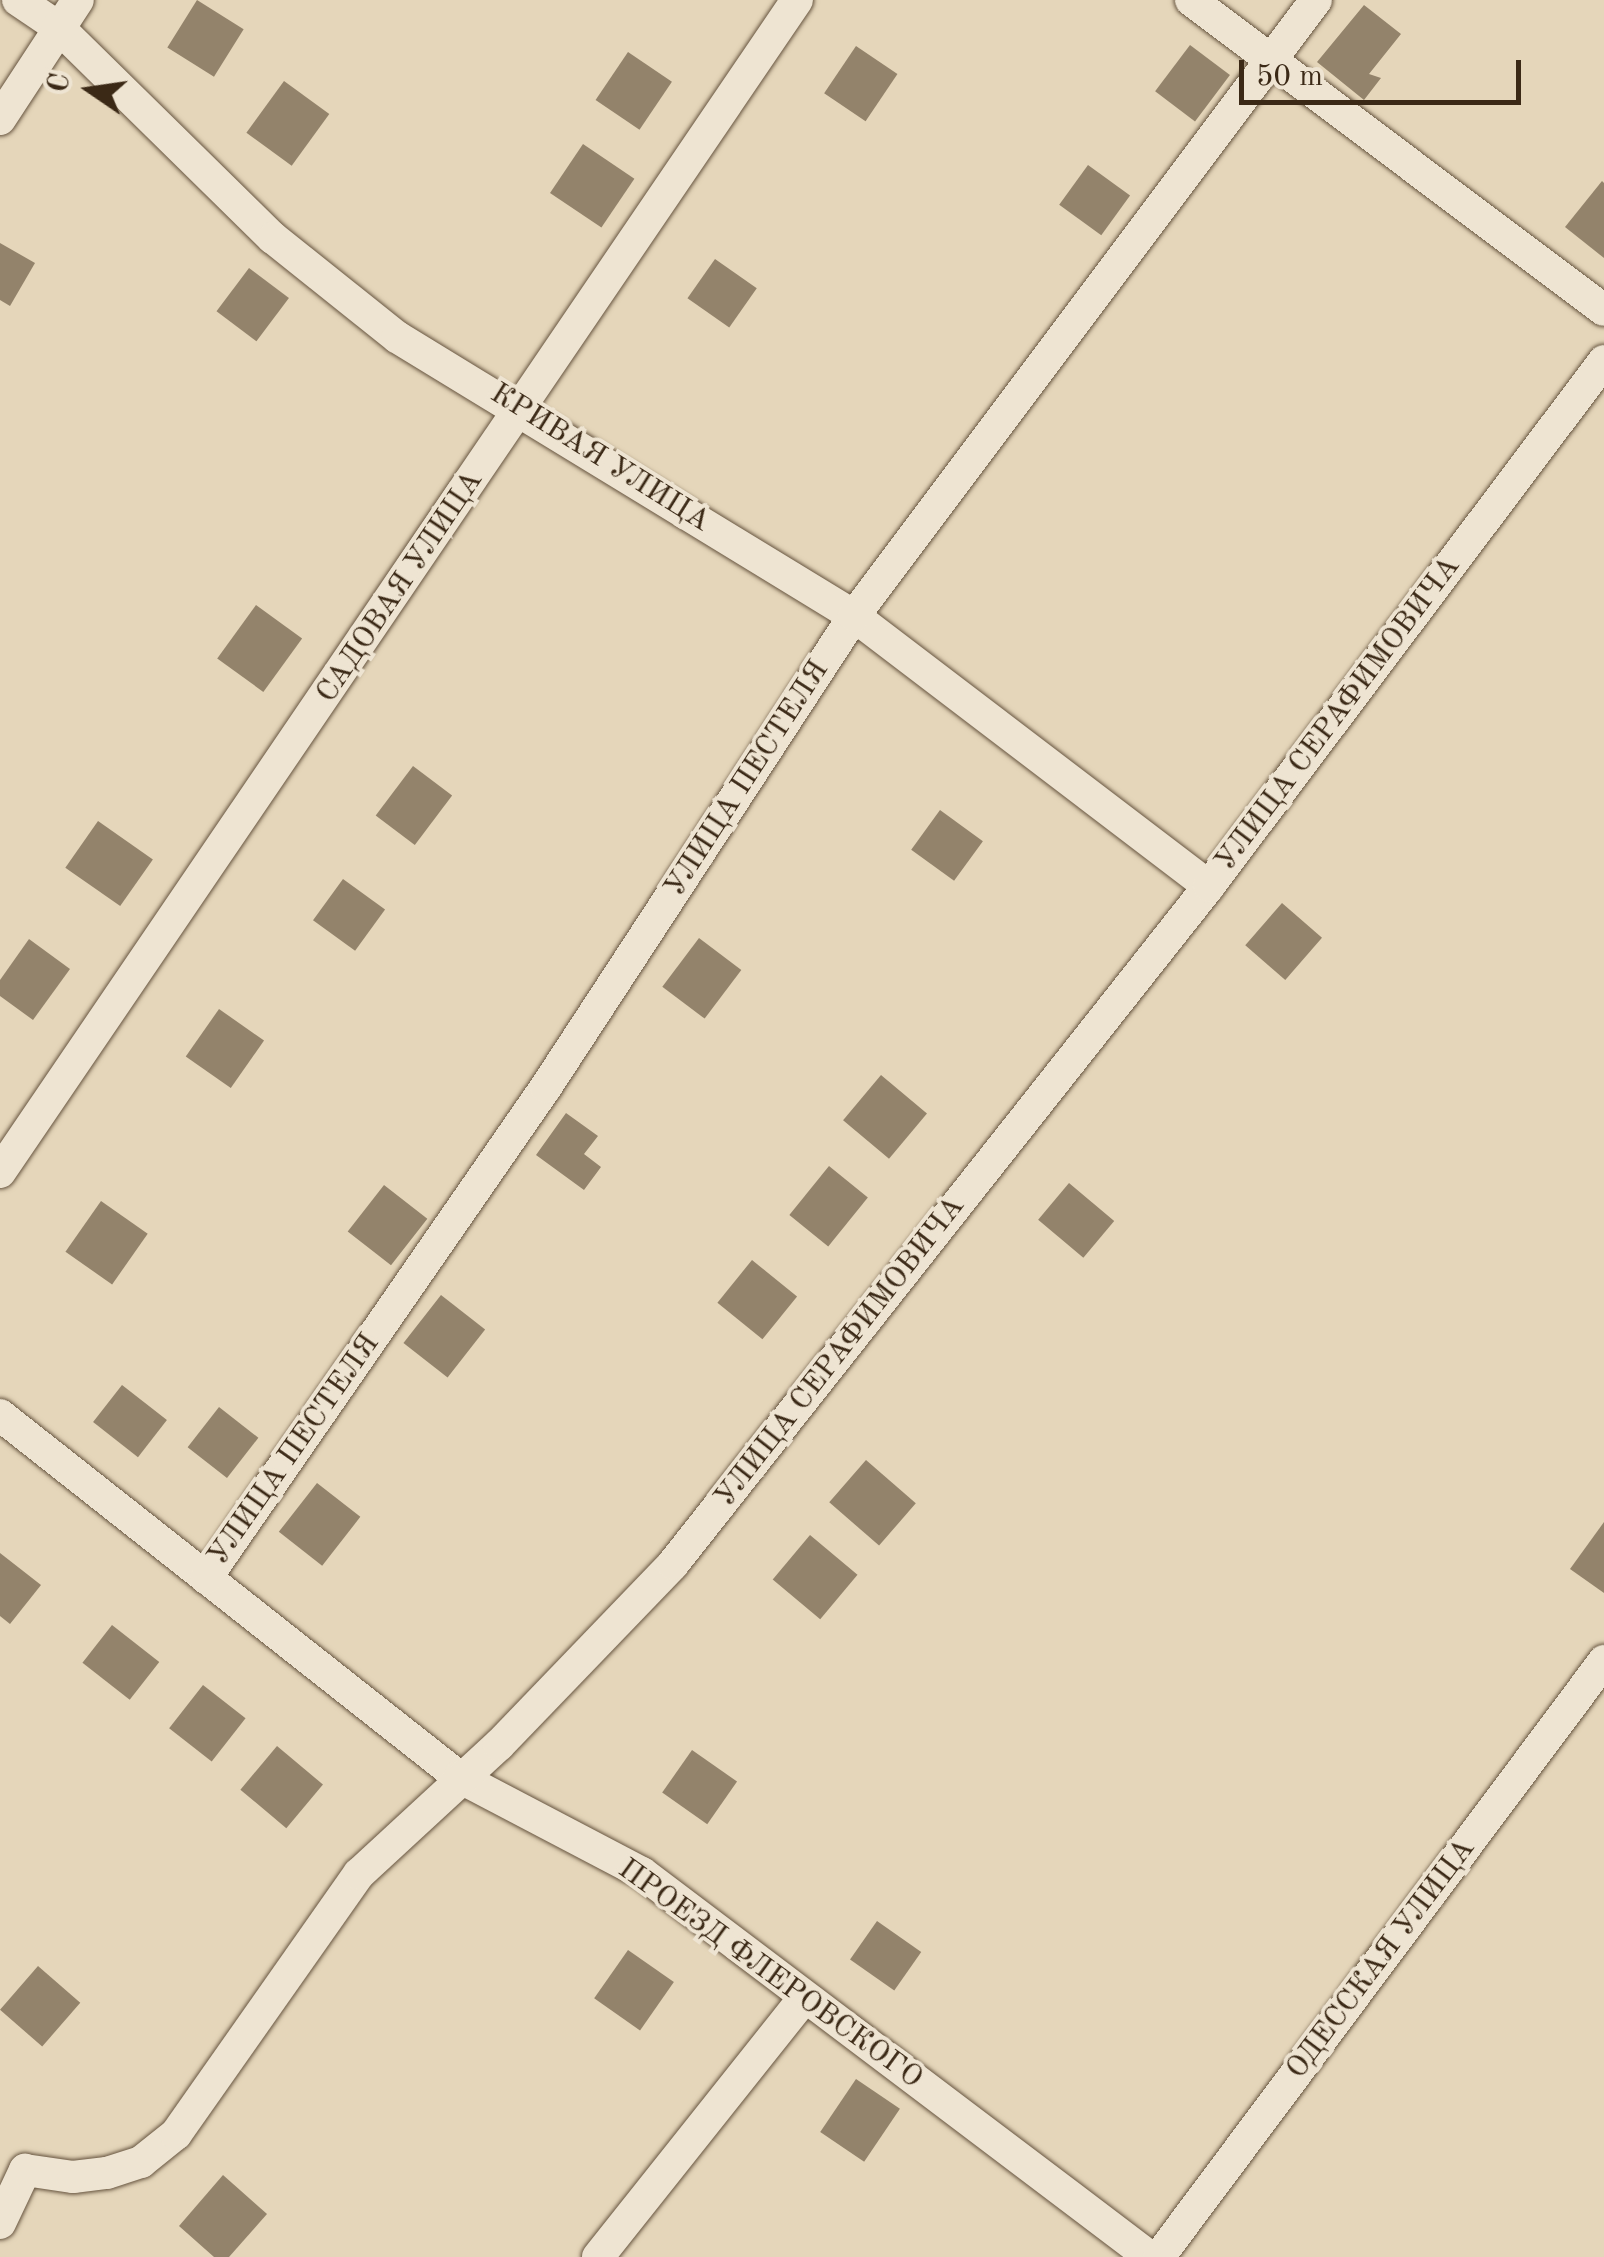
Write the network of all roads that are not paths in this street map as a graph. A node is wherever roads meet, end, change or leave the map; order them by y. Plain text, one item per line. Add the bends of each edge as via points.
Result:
1 (18, 0) edge
2 (78, 0) edge
3 (797, 0) edge
4 (1190, 0) edge
5 (1316, 0) edge
6 (58, 27) junction
7 (1266, 63) junction
8 (0, 119) edge
9 (1604, 310) edge
10 (1604, 361) edge
11 (522, 409) junction
12 (854, 616) junction
13 (1208, 886) junction
14 (0, 1172) edge
15 (0, 1415) edge
16 (206, 1578) junction
17 (1604, 1660) edge
18 (458, 1778) junction
19 (804, 1998) junction
20 (13, 2160) edge
21 (0, 2223) edge
22 (598, 2257) edge
23 (1150, 2257) edge
24 (1159, 2257) edge

1 - 6 street, КРИВАЯ УЛИЦА
2 - 6 street
3 - 11 street, САДОВАЯ УЛИЦА
4 - 7 street
5 - 7 street, УЛИЦА ПЕСТЕЛЯ
6 - 8 street
6 - 11 street, КРИВАЯ УЛИЦА via 273,238 398,337
7 - 9 street
7 - 12 street, УЛИЦА ПЕСТЕЛЯ
10 - 13 street, УЛИЦА СЕРАФИМОВИЧА
11 - 12 street, КРИВАЯ УЛИЦА
11 - 14 street, САДОВАЯ УЛИЦА
12 - 13 street, КРИВАЯ УЛИЦА
12 - 16 street, УЛИЦА ПЕСТЕЛЯ via 546,1087
13 - 18 street, УЛИЦА СЕРАФИМОВИЧА via 673,1564 499,1745
15 - 16 street, ПРОЕЗД ФЛЕРОВСКОГО
16 - 18 street, ПРОЕЗД ФЛЕРОВСКОГО
17 - 24 street, ОДЕССКАЯ УЛИЦА
18 - 19 street, ПРОЕЗД ФЛЕРОВСКОГО via 642,1872
18 - 20 street, УЛИЦА СЕРАФИМОВИЧА via 359,1874 176,2134 140,2162 107,2173 72,2178
19 - 22 street
19 - 23 street, ПРОЕЗД ФЛЕРОВСКОГО
20 - 21 street, УЛИЦА СЕРАФИМОВИЧА

